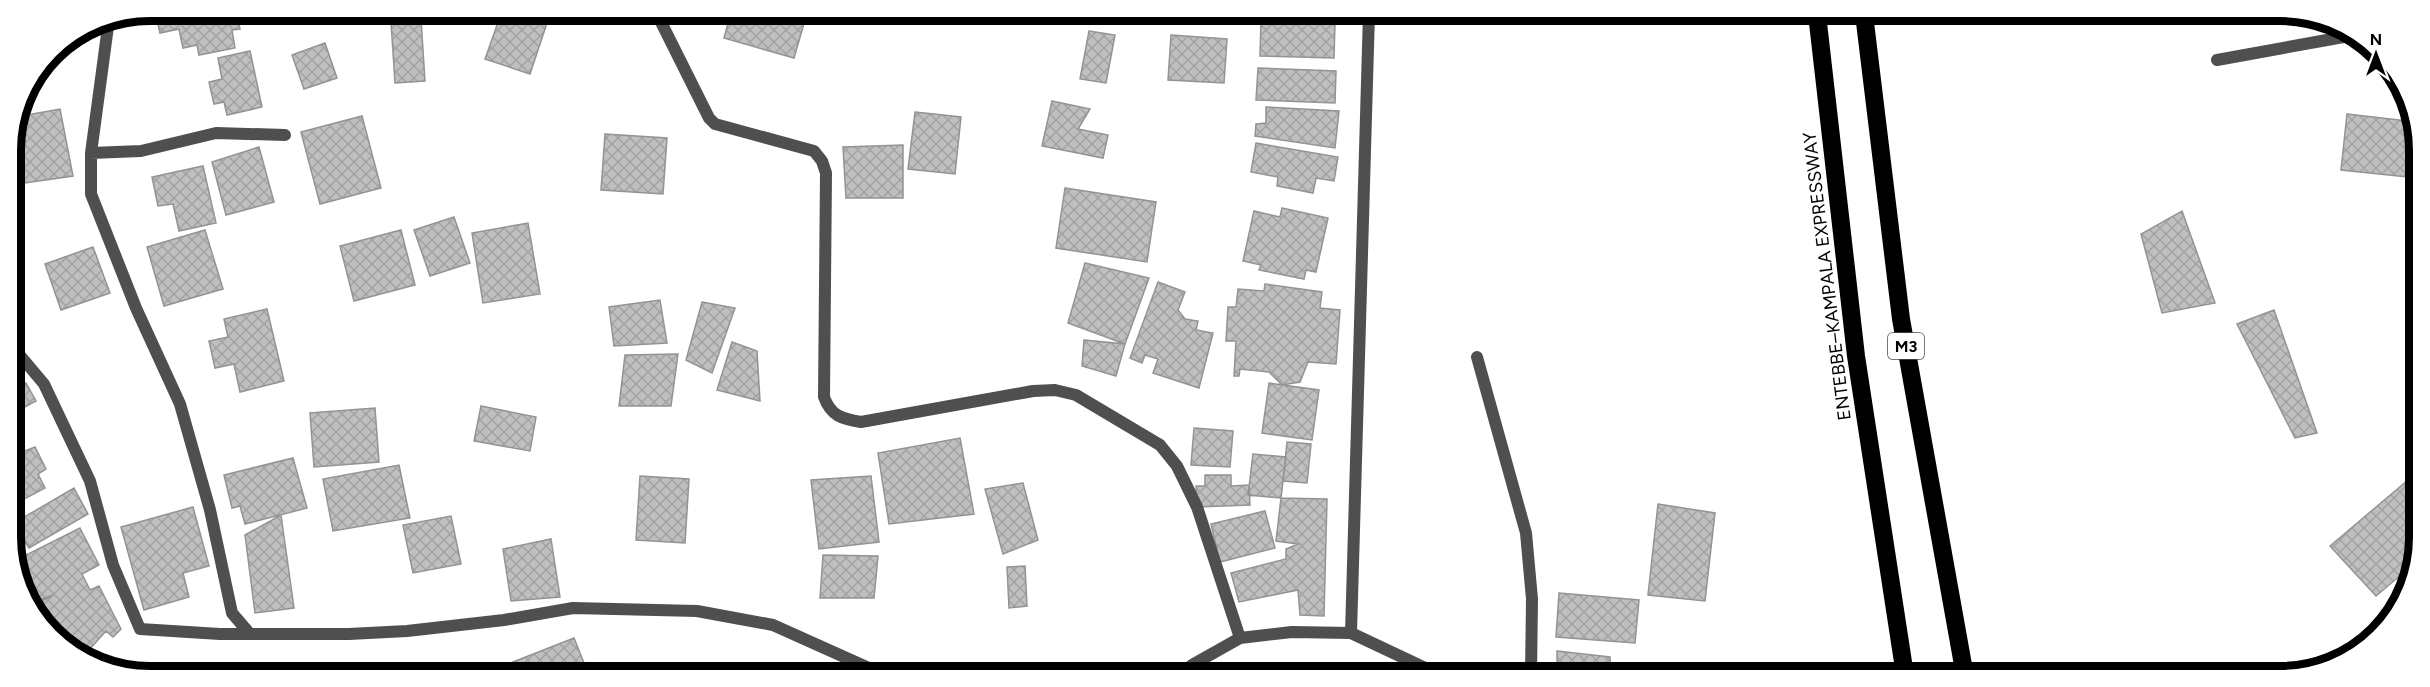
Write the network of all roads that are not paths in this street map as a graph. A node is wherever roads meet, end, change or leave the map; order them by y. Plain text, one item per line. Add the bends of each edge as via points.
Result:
1 (660, 21) edge
2 (1369, 21) edge
3 (1818, 21) edge
4 (1865, 21) edge
5 (108, 28) edge
6 (2342, 37) edge
7 (2217, 60) dead end
8 (285, 135) dead end
9 (91, 153) junction
10 (21, 357) edge
11 (1477, 357) dead end
12 (1351, 633) junction
13 (250, 634) junction
14 (1240, 638) junction
15 (864, 666) edge
16 (1190, 666) edge
17 (1421, 666) edge
18 (1531, 666) edge
19 (1904, 666) edge
20 (1963, 666) edge

1 - 14 street via 715,124 814,150 822,161 826,173 824,397 828,410 843,420 861,422 1033,391 1055,390 1076,395 1160,445 1177,466 1197,507
2 - 12 street
3 - 19 highway, ENTEBBE–KAMPALA EXPRESSWAY via 1856,356
4 - 20 highway, M3 via 1901,319
5 - 9 street
6 - 7 street
8 - 9 street via 216,133 141,150
9 - 13 street via 91,194 135,308 180,404 210,510 232,613
10 - 13 street via 44,384 90,481 112,565 140,629
11 - 18 street via 1526,533 1532,599
12 - 14 street via 1292,632
12 - 17 street
13 - 15 street via 407,631 573,608 697,611 773,625
14 - 16 street

